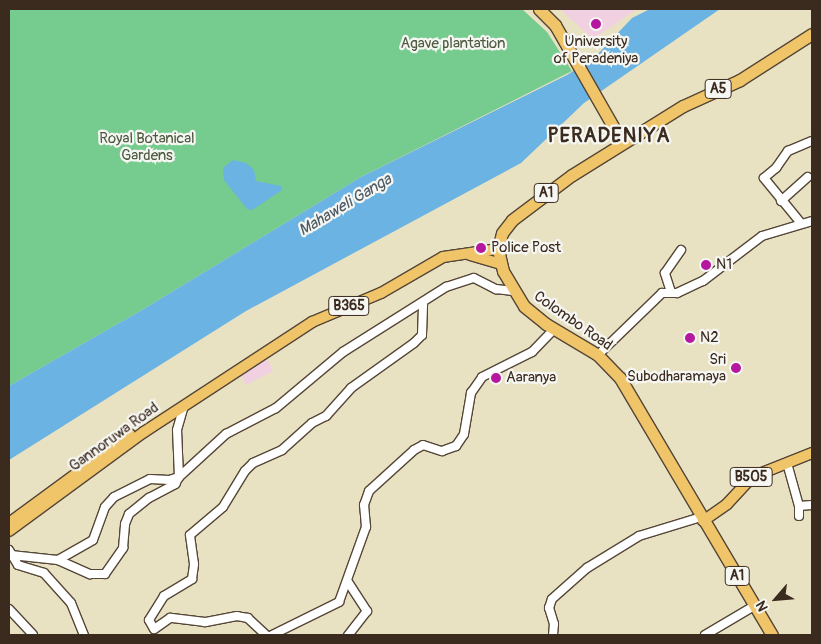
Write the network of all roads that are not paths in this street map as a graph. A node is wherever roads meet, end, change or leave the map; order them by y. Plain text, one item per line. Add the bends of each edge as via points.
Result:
1 (532, 9) edge
2 (539, 9) edge
3 (810, 36) edge
4 (572, 57) junction
5 (812, 141) edge
6 (622, 142) junction
7 (808, 177) dead end
8 (781, 201) junction
9 (812, 220) edge
10 (800, 222) junction
11 (498, 249) junction
12 (680, 250) dead end
13 (464, 254) junction
14 (501, 264) junction
15 (513, 291) junction
16 (671, 292) junction
17 (423, 304) junction
18 (554, 329) junction
19 (598, 355) junction
20 (237, 369) junction
21 (184, 406) junction
22 (812, 453) edge
23 (787, 463) junction
24 (179, 477) junction
25 (57, 493) junction
26 (812, 505) edge
27 (799, 506) junction
28 (799, 516) dead end
29 (702, 519) junction
30 (9, 523) edge
31 (9, 531) edge
32 (10, 552) edge
33 (58, 560) junction
34 (348, 582) junction
35 (754, 606) junction
36 (9, 609) edge
37 (32, 635) edge
38 (84, 635) edge
39 (266, 635) edge
40 (272, 635) edge
41 (348, 635) edge
42 (553, 635) edge
43 (705, 635) edge
44 (772, 635) edge

1 - 4 highway
2 - 4 highway via 555,25
3 - 6 highway, A5 via 740,80 683,106
4 - 6 highway
5 - 8 street via 788,152 764,178
6 - 11 highway, A1 via 516,216 502,233
7 - 8 street
8 - 10 street
9 - 10 street
10 - 16 street via 762,236 703,281 685,290
11 - 13 main road, Gannoruwa Road / B365
11 - 14 highway, Colombo Road / A1
12 - 16 street via 664,273
13 - 14 main road, Gannoruwa Road / B365
13 - 20 main road, Gannoruwa Road / B365 via 443,257 380,293 312,322
14 - 15 highway, Colombo Road / A1
15 - 17 street via 468,278 446,287
15 - 18 highway, Colombo Road / A1 via 529,311
16 - 19 street via 662,293
17 - 24 street via 343,352 276,408 226,434
17 - 39 street via 422,335 414,343 351,388 326,416 312,423 282,450 253,463 246,470 223,508 190,535 194,564 192,578 164,596 149,620 154,629 170,618 205,622 237,616 248,618
18 - 19 highway, Colombo Road / A1
18 - 34 street via 532,352 482,377 471,393 464,434 456,446 442,451 423,446 414,450 369,491 364,505 366,528
19 - 29 highway, Colombo Road / A1 via 626,388
20 - 21 main road, Gannoruwa Road / B365
20 - 25 main road, Gannoruwa Road / B365 via 133,431
21 - 24 street via 177,430
21 - 25 main road, Gannoruwa Road / B365
22 - 23 main road, B505
23 - 27 street
23 - 29 main road, B505 via 748,480 727,504
24 - 33 street via 169,480 150,478 114,497 105,507 93,540
24 - 33 street via 175,484 129,514 123,548 105,574 90,574
25 - 30 main road, Gannoruwa Road / B365
25 - 31 main road, Gannoruwa Road / B365
26 - 27 street
27 - 28 street
29 - 35 highway, Colombo Road / A1
29 - 42 street via 639,536 587,568 552,598 549,608 554,624
32 - 33 street
32 - 38 street via 18,565 44,574 71,604
34 - 40 street via 335,606
34 - 41 street via 367,611
35 - 43 street
35 - 44 highway, Colombo Road / A1
36 - 37 street

